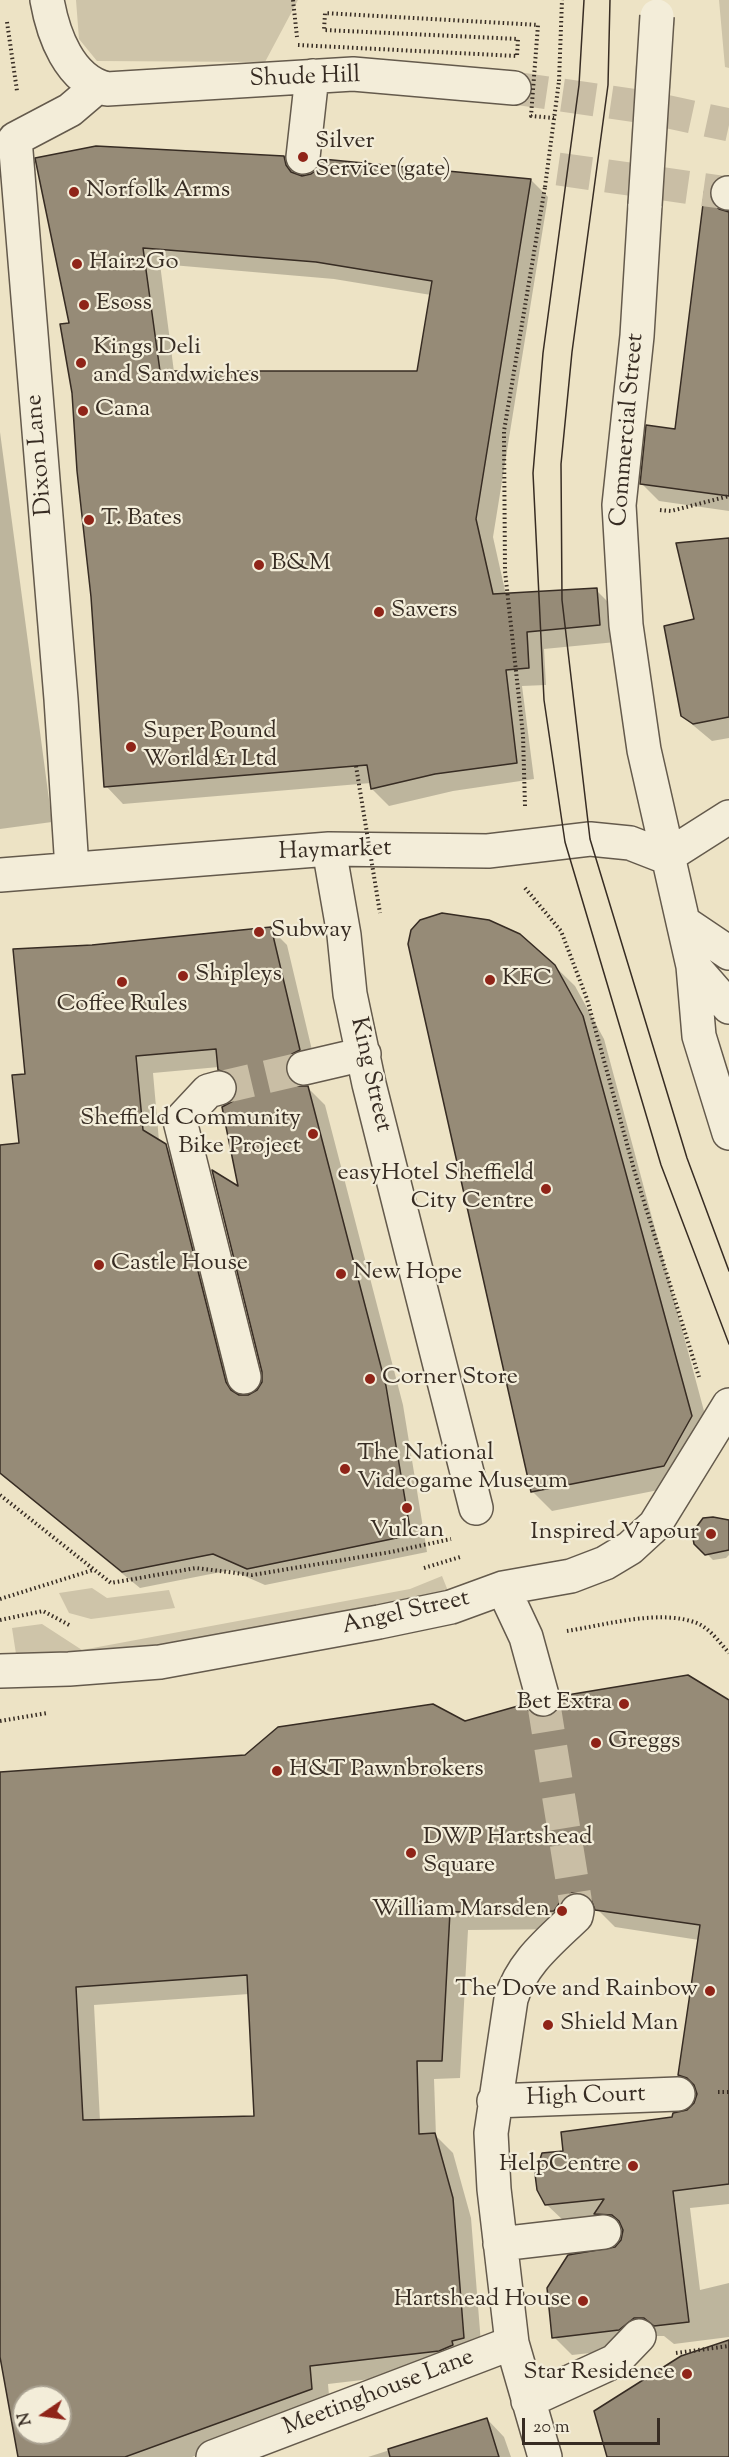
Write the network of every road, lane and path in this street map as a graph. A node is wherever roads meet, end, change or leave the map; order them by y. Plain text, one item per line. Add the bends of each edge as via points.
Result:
1 (47, 0) edge
2 (293, 0) edge
3 (562, 0) edge
4 (657, 8) edge
5 (5, 11) dead end
6 (312, 76) junction
7 (97, 87) junction
8 (514, 88) tunnel mouth
9 (555, 118) junction
10 (8, 140) edge
11 (303, 157) dead end
12 (729, 496) edge
13 (671, 511) dead end
14 (356, 766) dead end
15 (729, 817) edge
16 (521, 846) junction
17 (329, 849) junction
18 (666, 857) junction
19 (72, 869) junction
20 (0, 875) edge
21 (380, 913) dead end
22 (683, 922) junction
23 (729, 953) edge
24 (693, 966) junction
25 (729, 1007) edge
26 (304, 1068) tunnel mouth
27 (367, 1069) junction
28 (219, 1088) tunnel mouth
29 (729, 1133) edge
30 (244, 1377) dead end
31 (722, 1415) edge
32 (0, 1495) edge
33 (476, 1508) dead end
34 (459, 1537) dead end
35 (466, 1556) dead end
36 (94, 1570) junction
37 (417, 1571) dead end
38 (503, 1588) junction
39 (0, 1599) edge
40 (0, 1620) edge
41 (78, 1630) dead end
42 (526, 1637) junction
43 (729, 1653) edge
44 (0, 1671) edge
45 (543, 1699) tunnel mouth
46 (577, 1911) dead end
47 (678, 2094) dead end
48 (494, 2101) junction
49 (604, 2232) dead end
50 (501, 2244) junction
51 (639, 2336) dead end
52 (512, 2343) junction
53 (528, 2401) junction
54 (213, 2457) edge
55 (545, 2457) edge

1 - 7 street via 62,49 82,76
2 - 9 path, bridge via 298,45 517,56 518,39 324,30 325,13 538,25 531,116
3 - 9 path, bridge
4 - 18 street, Commercial Street, bridge via 637,336 619,505 636,712
5 - 10 path via 19,107
6 - 7 street, Shude Hill via 123,89
6 - 8 street, Shude Hill via 352,74
6 - 11 street
7 - 10 street via 70,110
9 - 16 path, bridge via 504,430 505,571 522,735 525,819
10 - 19 street, Dixon Lane via 61,699
12 - 13 path
14 - 21 path, bridge
15 - 18 street
16 - 17 street, Haymarket via 489,851
16 - 18 street, Haymarket via 611,839
16 - 31 path via 525,890 561,932 587,999 635,1173
17 - 19 street, Haymarket
17 - 27 street, King Street via 345,935 350,994
18 - 22 street, Commercial Street
19 - 20 street, Haymarket
22 - 23 street
22 - 24 street, Commercial Street
24 - 25 street
24 - 29 street, Commercial Street via 699,1036
26 - 27 street
27 - 33 street, King Street
28 - 30 street via 208,1091 180,1121
31 - 38 street, Angel Street via 655,1525 630,1548 571,1576
32 - 36 path
34 - 36 path via 252,1575 196,1568 111,1583
35 - 37 path
36 - 39 path
38 - 42 street
38 - 44 street, Angel Street via 451,1607 160,1662
40 - 41 path via 43,1611
42 - 43 path via 656,1618 681,1618 701,1625
42 - 45 street
46 - 48 street via 524,1968 516,1983
47 - 48 street, High Court
48 - 50 street via 491,2133
49 - 50 street
50 - 52 street
51 - 53 street via 615,2361
52 - 53 street
52 - 54 street, Meetinghouse Lane
53 - 55 street

